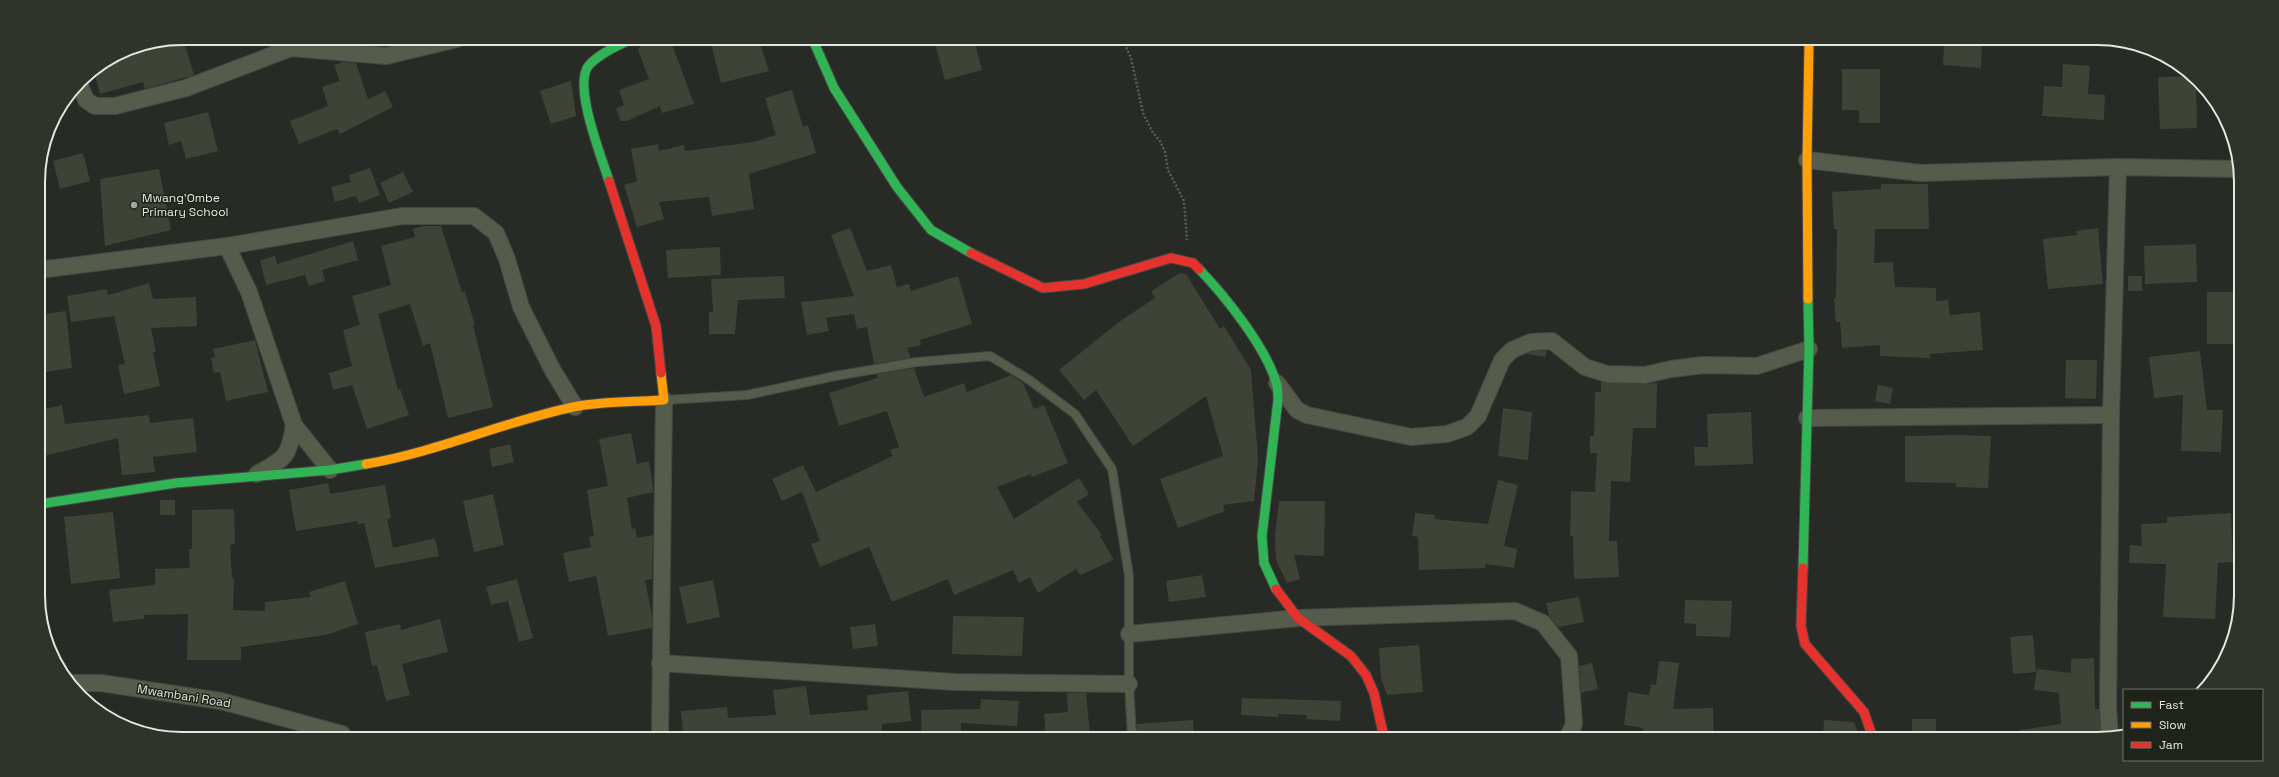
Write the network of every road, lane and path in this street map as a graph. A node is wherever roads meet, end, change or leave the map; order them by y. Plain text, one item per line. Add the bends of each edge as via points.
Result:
1 (432, 45) edge
2 (619, 45) edge
3 (815, 45) edge
4 (1125, 45) edge
5 (1809, 45) edge
6 (82, 89) edge
7 (1807, 160) junction
8 (2118, 167) junction
9 (2233, 169) edge
10 (227, 246) junction
11 (1193, 263) junction
12 (45, 269) edge
13 (1809, 349) junction
14 (1277, 383) junction
15 (664, 400) junction
16 (575, 407) junction
17 (2111, 415) junction
18 (1807, 418) junction
19 (294, 426) junction
20 (330, 470) junction
21 (255, 475) junction
22 (45, 503) edge
23 (1298, 618) junction
24 (1129, 634) junction
25 (660, 663) junction
26 (77, 683) edge
27 (1129, 684) junction
28 (2110, 731) edge
29 (335, 732) edge
30 (660, 732) edge
31 (1132, 732) edge
32 (1383, 732) edge
33 (1570, 732) edge
34 (1871, 732) edge

1 - 6 street via 386,56 290,48 186,88 115,106 95,106 86,100
2 - 15 street via 589,64 583,84 588,115 656,326
3 - 11 street via 834,88 897,187 931,230 990,264 1043,288 1084,284 1171,258
4 - 11 path via 1143,113 1160,141 1168,170 1184,201 1185,229
5 - 7 street
7 - 8 street via 1921,173
7 - 13 street
8 - 9 street
8 - 17 street
10 - 12 street
10 - 16 street via 402,216 474,216 496,233 507,259 521,307 552,369
10 - 19 street via 249,292
11 - 14 street via 1225,298 1266,358
13 - 14 street via 1756,366 1704,365 1671,369 1645,376 1607,374 1585,368 1552,341 1531,342 1512,350 1502,360 1478,416 1467,427 1447,434 1411,437 1307,415 1297,410
13 - 18 street
14 - 23 street via 1278,400 1262,550 1272,584
15 - 16 street
15 - 24 lane via 746,395 917,362 990,356 1028,379 1075,414 1112,469 1129,576
15 - 25 street
16 - 20 street via 515,422 397,459
17 - 18 street
17 - 28 street
18 - 34 street via 1801,626 1805,644 1864,712
19 - 20 street
19 - 21 street via 291,445 282,460
20 - 21 street
21 - 22 street via 176,483
23 - 24 street
23 - 32 street via 1351,656 1366,675 1374,693
23 - 33 street via 1515,611 1543,623 1569,656 1574,724
24 - 27 lane
25 - 27 street via 956,682
25 - 30 street
26 - 29 street, Mwambani Road via 101,683 221,700
27 - 31 lane

